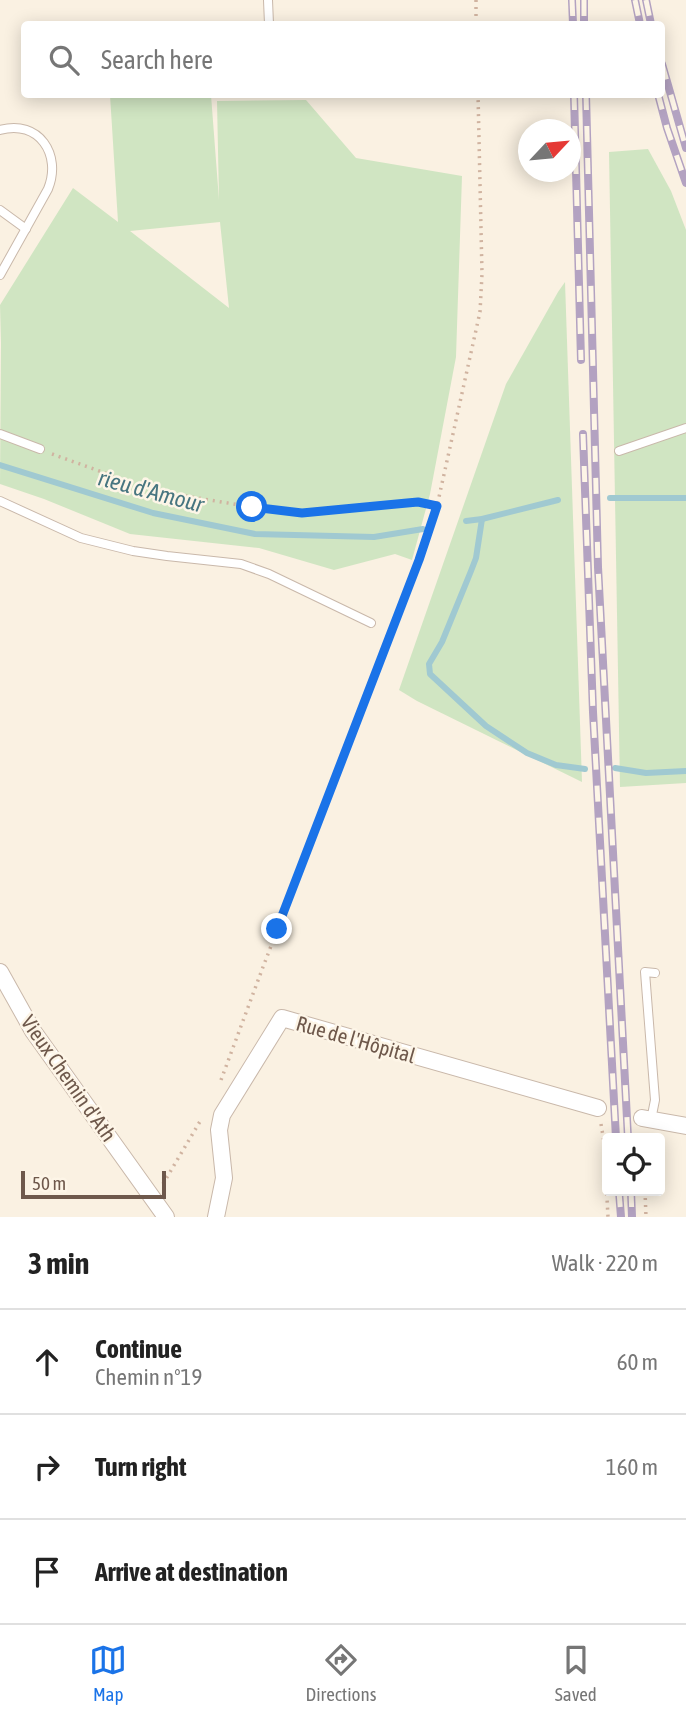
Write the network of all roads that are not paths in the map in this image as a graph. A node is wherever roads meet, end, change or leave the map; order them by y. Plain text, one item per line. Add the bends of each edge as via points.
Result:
1 (268, 0) edge
2 (270, 21) edge
3 (0, 130) edge
4 (0, 210) edge
5 (26, 229) junction
6 (0, 275) edge
7 (686, 429) edge
8 (0, 434) edge
9 (40, 449) road end
10 (619, 451) dead end
11 (0, 500) edge
12 (371, 623) dead end
13 (0, 972) edge
14 (655, 972) dead end
15 (598, 1108) road end
16 (647, 1119) joint
17 (686, 1126) edge
18 (166, 1217) edge
19 (216, 1217) edge

1 - 2 lane
3 - 5 lane via 18,127 33,132 53,158 53,178
4 - 5 lane
5 - 6 lane
7 - 10 lane
8 - 9 lane
11 - 12 lane via 81,538 133,551 242,564
13 - 18 street, Vieux Chemin d'Ath via 33,1031
14 - 16 lane via 645,972 655,1100
15 - 19 street, Rue de l'Hôpital via 282,1018 222,1115 219,1130 225,1178
16 - 17 street

